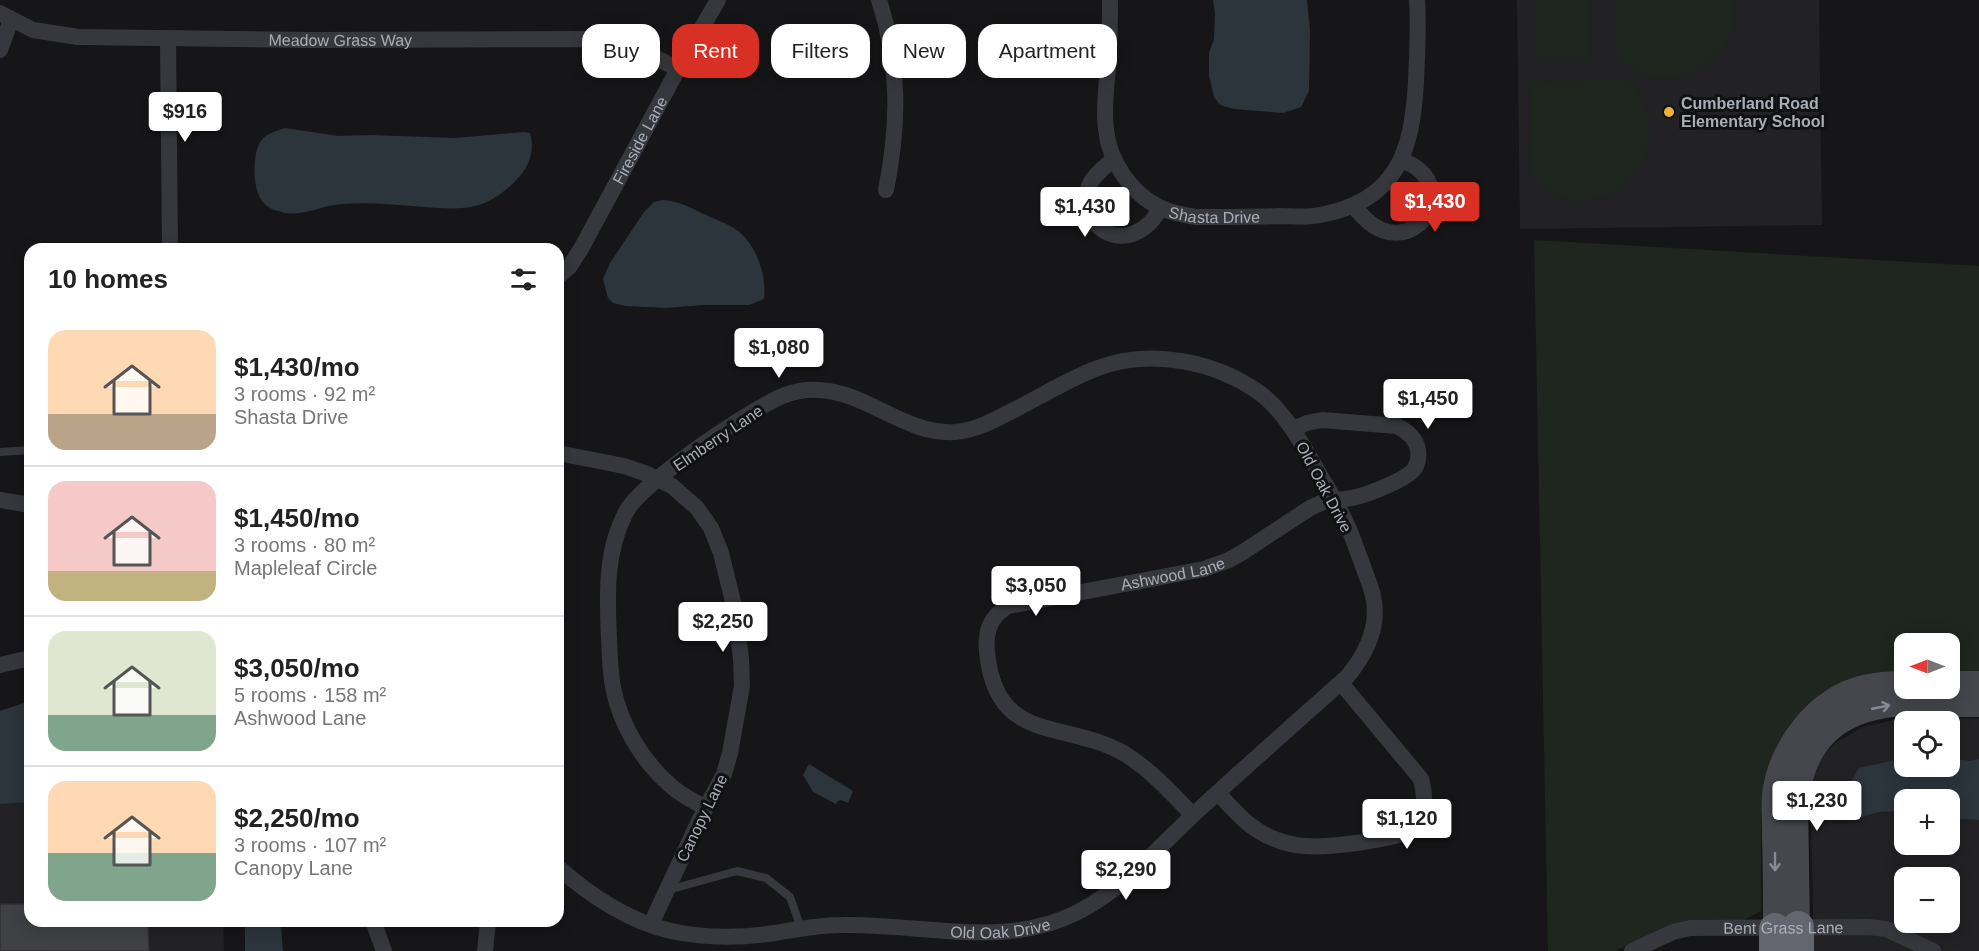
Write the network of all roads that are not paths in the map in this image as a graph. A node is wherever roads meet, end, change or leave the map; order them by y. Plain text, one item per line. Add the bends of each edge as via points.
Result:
1 (718, 0) edge
2 (879, 0) edge
3 (1110, 0) edge
4 (1417, 0) edge
5 (6, 17) edge
6 (704, 24) edge
7 (168, 39) junction
8 (0, 50) edge
9 (672, 66) edge
10 (673, 78) edge
11 (1114, 159) junction
12 (1402, 160) junction
13 (886, 190) dead end
14 (1353, 206) junction
15 (1161, 208) junction
16 (170, 243) edge
17 (564, 272) edge
18 (1293, 429) junction
19 (24, 451) edge
20 (0, 453) edge
21 (564, 454) edge
22 (658, 478) junction
23 (0, 500) edge
24 (1335, 501) junction
25 (24, 504) edge
26 (24, 659) edge
27 (0, 665) edge
28 (1341, 683) junction
29 (1894, 683) edge
30 (1979, 683) edge
31 (1960, 690) edge
32 (1922, 699) edge
33 (1958, 699) edge
34 (1979, 705) edge
35 (1218, 793) junction
36 (706, 808) junction
37 (1193, 815) junction
38 (564, 872) edge
39 (667, 891) junction
40 (651, 924) junction
41 (375, 927) edge
42 (487, 927) edge
43 (801, 928) junction
44 (1786, 940) edge
45 (384, 951) edge
46 (485, 951) edge
47 (1632, 951) edge
48 (1934, 951) edge

1 - 6 street, Fireside Lane
2 - 13 street via 890,38 896,106
3 - 11 street via 1105,115 1107,140
4 - 12 street, Shasta Drive via 1414,116
5 - 7 street, Meadow Grass Way via 33,30 78,38
5 - 8 street
7 - 9 street, Meadow Grass Way via 591,39 632,46
7 - 16 street
10 - 17 street, Fireside Lane via 582,247
11 - 15 street via 1137,191
11 - 15 street, Shasta Drive via 1096,175 1087,195 1088,212 1099,229 1116,236 1134,234 1149,224
12 - 14 street, Shasta Drive via 1387,182
12 - 14 street via 1423,173 1431,191 1432,201 1421,224 1411,230 1390,232 1371,224
14 - 15 street, Shasta Drive via 1317,216 1196,218
18 - 22 street, Elmberry Lane via 1262,395 1204,366 1160,358 1131,360 1099,367 983,426 951,432 906,423 840,393 801,390 762,406
18 - 24 street, Old Oak Drive
18 - 24 street, Ashwood Lane via 1322,420 1397,426 1413,437 1418,460 1410,473 1358,497
19 - 20 lane
21 - 22 street, Canopy Lane via 624,466
22 - 36 street, Canopy Lane via 697,507 711,528 735,610 741,659 739,713 724,774
22 - 36 street, Elmberry Lane via 627,509 611,553 607,581 613,687 619,710 638,747 670,786
23 - 25 street
24 - 28 street, Old Oak Drive via 1374,596 1375,616 1361,660
24 - 37 street, Ashwood Lane via 1310,508 1229,560 1204,569 1008,606 998,612 987,630 987,660 996,694 1008,708 1039,727 1124,754 1156,778
26 - 27 street
28 - 35 street, Old Oak Drive
28 - 35 street via 1421,779 1425,802 1417,823 1391,837 1305,846 1284,842 1245,823
29 -> 44 street via 1862,687 1821,709 1783,760 1774,796
30 - 31 street
44 -> 32 street via 1798,789 1813,748 1828,731 1867,710
33 - 34 street
35 - 37 street, Old Oak Drive
36 - 39 street, Canopy Lane
37 - 43 street, Old Oak Drive via 1125,881 1079,911 1051,923 1023,931 994,933 893,926
38 - 40 street, Old Oak Drive via 587,891
39 - 40 street, Canopy Lane
39 - 43 lane via 736,871 766,878 790,897
40 - 43 street, Old Oak Drive via 671,931 740,936
41 - 45 street
42 - 46 street
44 - 47 street, Bent Grass Lane via 1681,929
44 - 48 street, Bent Grass Lane via 1877,927

